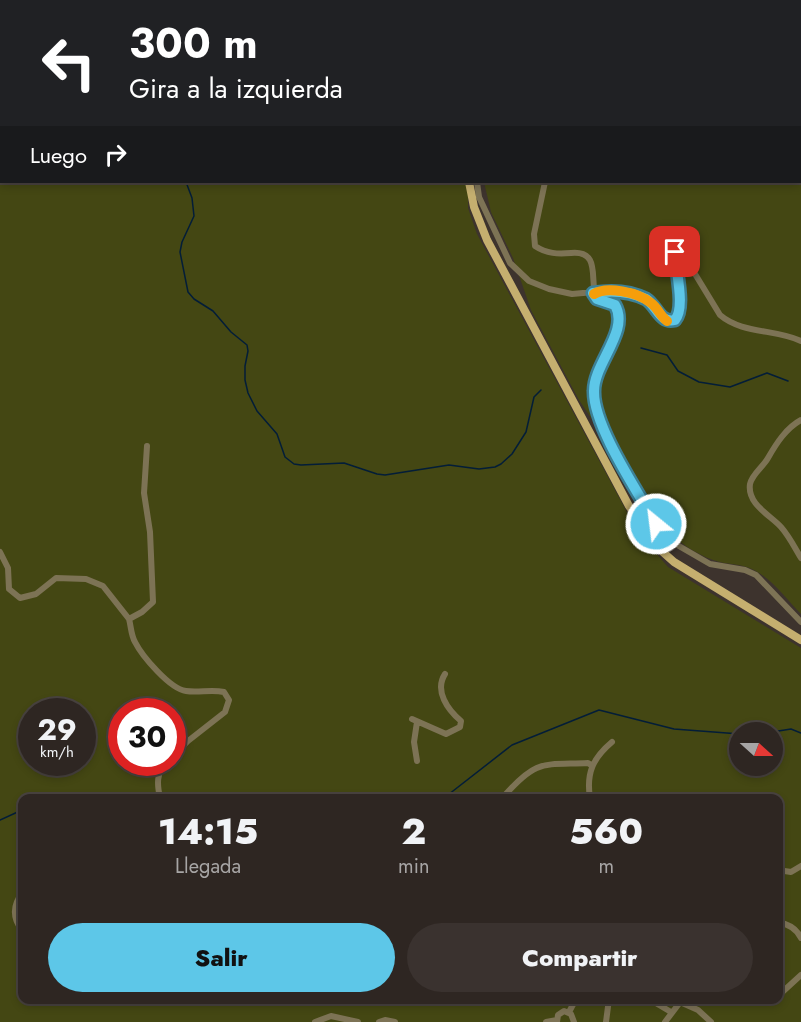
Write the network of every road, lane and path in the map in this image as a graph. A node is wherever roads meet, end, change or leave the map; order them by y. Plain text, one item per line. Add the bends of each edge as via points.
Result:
1 (469, 183) edge
2 (477, 183) edge
3 (545, 183) edge
4 (593, 293) junction
5 (801, 341) edge
6 (801, 420) edge
7 (147, 446) dead end
8 (0, 552) edge
9 (801, 558) edge
10 (129, 618) junction
11 (801, 622) edge
12 (801, 640) edge
13 (445, 674) dead end
14 (612, 742) dead end
15 (186, 744) edge
16 (417, 761) dead end
17 (591, 765) junction
18 (159, 776) edge
19 (160, 794) edge
20 (506, 794) edge
21 (589, 794) edge
22 (801, 866) edge
23 (783, 871) edge
24 (18, 900) edge
25 (783, 923) edge
26 (18, 924) edge
27 (801, 938) edge
28 (801, 975) edge
29 (783, 991) edge
30 (573, 1004) edge
31 (608, 1004) edge
32 (657, 1004) edge
33 (678, 1004) edge
34 (689, 1004) edge
35 (569, 1012) junction
36 (671, 1012) junction
37 (557, 1021) edge
38 (315, 1022) edge
39 (358, 1022) edge
40 (379, 1022) edge
41 (395, 1022) edge
42 (546, 1022) edge
43 (574, 1022) edge
44 (606, 1022) edge
45 (665, 1022) edge
46 (711, 1022) edge

1 - 12 main road via 487,240 649,537 685,570
2 - 4 street via 479,197 510,262 529,281 549,290
3 - 4 street via 535,246 555,254 586,255 593,268
4 - 5 street via 636,295 651,303 664,319 675,320 680,312 675,252 682,241 687,244 692,269 725,320
4 - 11 street via 597,299 615,305 620,317 597,371 596,413 656,524 672,542 692,555 710,564 756,575
6 - 9 street via 775,447 753,478 750,490 753,500 781,528
7 - 10 street via 144,493 151,538 153,602
8 - 10 street via 8,568 9,589 20,598 36,594 56,578 86,579 103,586
10 - 15 street via 134,641 173,686 187,691 214,689 224,692 229,700 225,712
13 - 16 street via 441,691 444,702 460,727 446,734 415,721
14 - 17 street
17 - 20 street via 544,765 522,776
17 - 21 street
18 - 19 street
22 - 23 street via 791,872
24 - 26 street via 14,908
25 - 27 street
28 - 29 street
30 - 35 street
31 - 44 street
32 - 36 street
33 - 36 street
34 - 46 street
35 - 37 street via 560,1013
35 - 43 street
36 - 45 street
37 - 42 street
38 - 39 street via 331,1016
40 - 41 street

